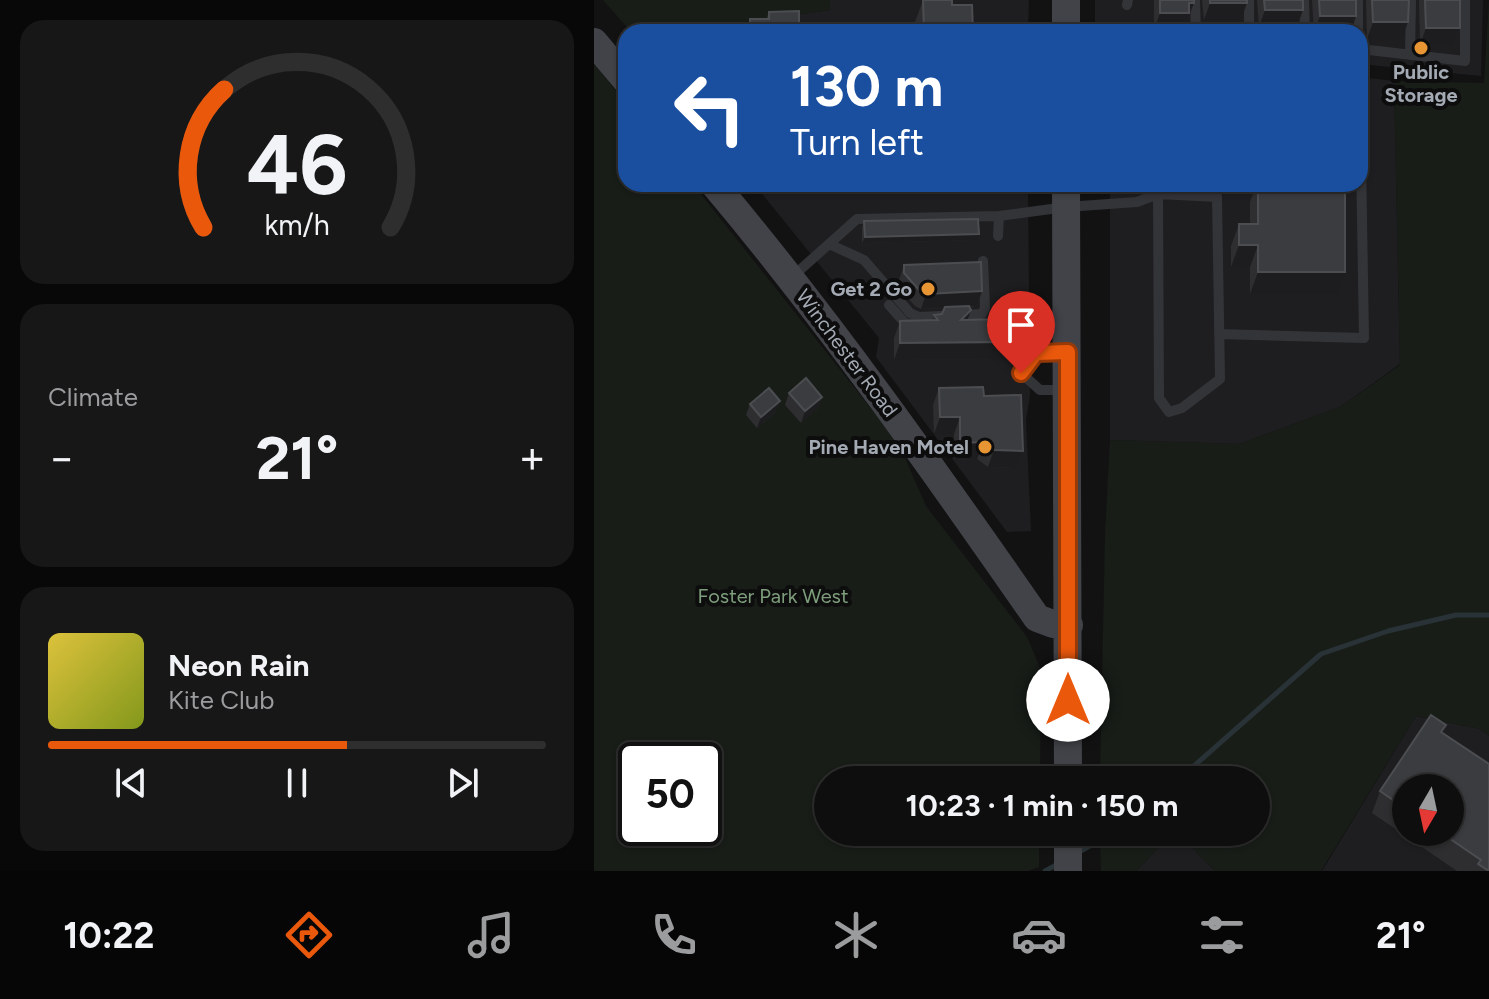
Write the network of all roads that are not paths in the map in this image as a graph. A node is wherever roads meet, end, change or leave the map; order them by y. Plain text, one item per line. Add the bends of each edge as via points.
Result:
1 (1066, 0) edge
2 (1195, 0) edge
3 (1249, 0) edge
4 (1304, 0) edge
5 (1358, 0) edge
6 (1411, 0) edge
7 (1465, 0) edge
8 (1066, 24) edge
9 (1196, 24) edge
10 (1249, 24) edge
11 (1305, 24) edge
12 (1358, 24) edge
13 (594, 42) edge
14 (1368, 50) edge
15 (1410, 55) junction
16 (618, 70) edge
17 (720, 192) edge
18 (1153, 192) edge
19 (1158, 192) edge
20 (1180, 192) edge
21 (1362, 192) edge
22 (1066, 195) edge
23 (999, 216) junction
24 (998, 236) dead end
25 (829, 244) junction
26 (983, 261) edge
27 (790, 278) junction
28 (889, 305) dead end
29 (989, 322) edge
30 (1219, 334) junction
31 (1068, 352) junction
32 (1067, 390) junction
33 (1069, 625) junction
34 (1068, 766) edge
35 (1068, 846) edge
36 (1068, 871) edge

1 - 8 main road
2 - 9 lane
3 - 10 lane
4 - 11 lane
5 - 12 lane
6 - 15 lane
7 - 15 lane via 1465,61
13 - 16 main road
14 - 15 lane
17 - 27 main road, Winchester Road
18 - 22 lane via 1137,202
19 - 30 lane via 1159,398 1169,412 1220,379
20 - 30 lane via 1217,197
21 - 30 lane via 1364,338
22 - 23 lane
22 - 31 main road
23 - 24 lane
23 - 25 lane via 857,219
25 - 26 lane via 864,260 919,317 982,314
25 - 27 lane
27 - 33 main road, Winchester Road via 918,446 1037,618
28 - 29 lane via 912,325
31 - 32 main road
31 - 32 lane via 1036,353 1021,373 1040,390
32 - 33 main road
33 - 34 main road
35 - 36 main road

